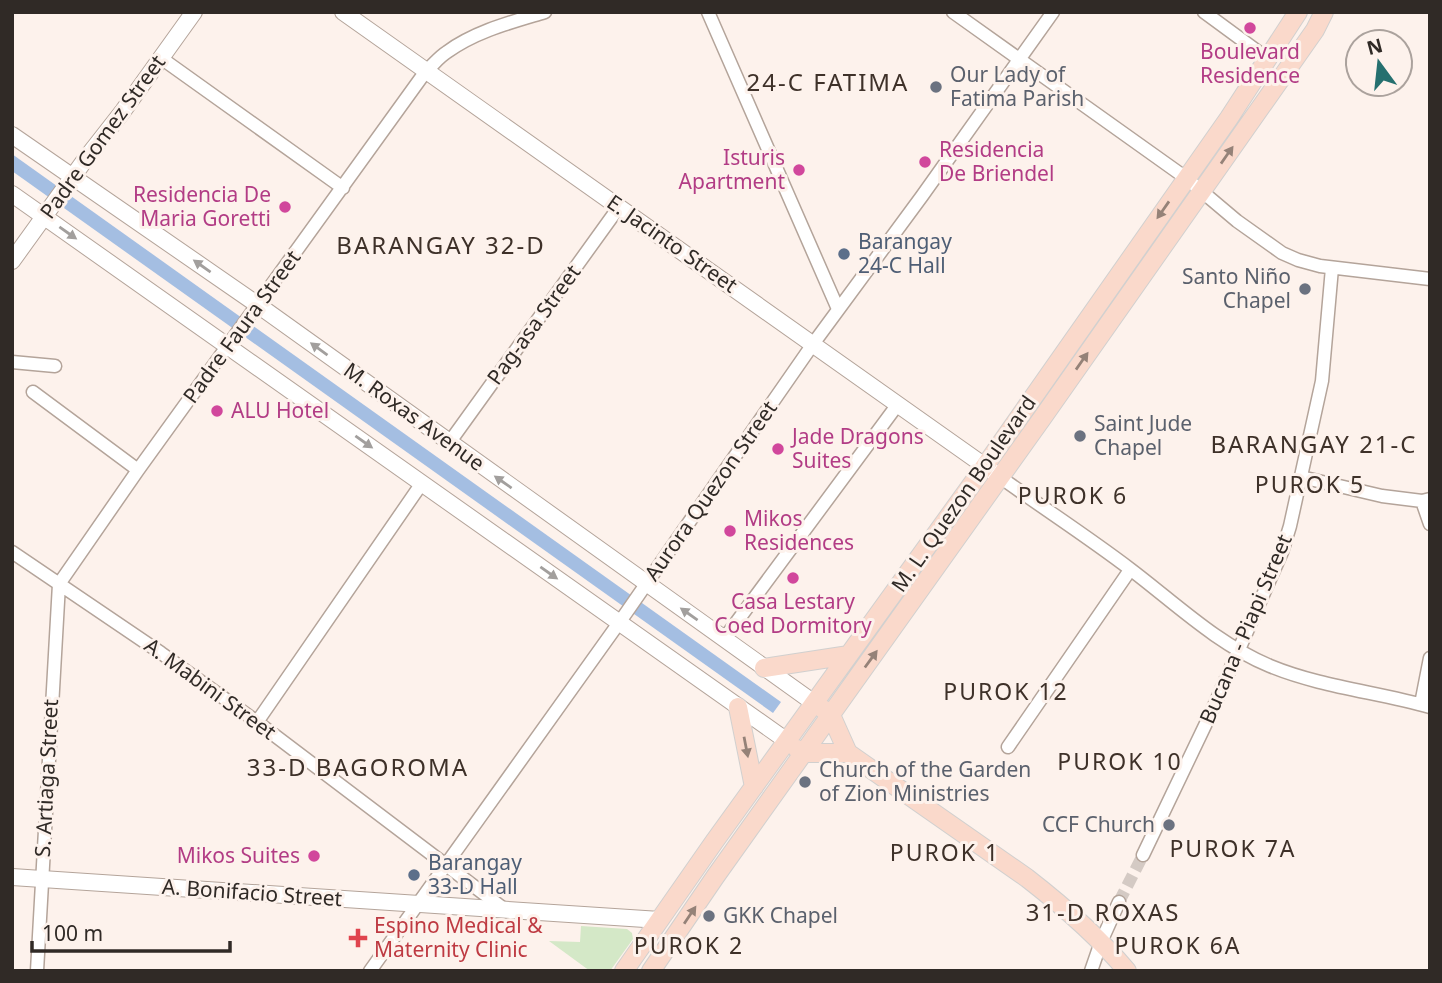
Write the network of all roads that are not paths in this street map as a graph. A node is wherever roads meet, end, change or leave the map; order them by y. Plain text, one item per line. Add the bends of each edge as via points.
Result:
1 (194, 12) edge
2 (344, 12) edge
3 (545, 12) edge
4 (708, 12) edge
5 (953, 12) edge
6 (1053, 12) edge
7 (1204, 12) edge
8 (1298, 12) edge
9 (1324, 12) edge
10 (161, 58) junction
11 (1019, 59) junction
12 (1268, 59) junction
13 (426, 71) junction
14 (12, 135) edge
15 (1186, 178) junction
16 (64, 188) junction
17 (343, 188) junction
18 (1202, 190) junction
19 (12, 194) edge
20 (619, 207) junction
21 (44, 216) junction
22 (12, 261) edge
23 (1332, 268) junction
24 (1430, 279) edge
25 (258, 305) junction
26 (838, 309) junction
27 (233, 339) junction
28 (813, 344) junction
29 (12, 362) edge
30 (55, 366) dead end
31 (33, 393) dead end
32 (898, 404) junction
33 (449, 443) junction
34 (985, 466) junction
35 (138, 470) junction
36 (1000, 477) junction
37 (1301, 477) junction
38 (422, 483) junction
39 (1426, 500) edge
40 (1430, 524) edge
41 (12, 552) edge
42 (1130, 570) junction
43 (646, 583) junction
44 (59, 584) junction
45 (619, 623) junction
46 (724, 639) junction
47 (1238, 650) junction
48 (849, 655) junction
49 (1430, 659) edge
50 (764, 667) junction
51 (814, 703) junction
52 (1425, 706) edge
53 (738, 707) junction
54 (831, 715) junction
55 (257, 722) junction
56 (787, 741) junction
57 (1009, 747) dead end
58 (804, 753) junction
59 (848, 753) junction
60 (754, 788) junction
61 (1143, 855) tunnel mouth
62 (445, 864) junction
63 (12, 877) edge
64 (41, 879) junction
65 (1119, 902) tunnel mouth
66 (417, 904) junction
67 (504, 909) junction
68 (660, 920) junction
69 (1101, 942) junction
70 (37, 971) edge
71 (370, 971) edge
72 (624, 971) edge
73 (651, 971) edge
74 (1091, 971) edge
75 (1127, 971) edge

1 - 10 main road, Padre Gomez Street
2 - 13 main road, E. Jacinto Street
3 - 13 street, Padre Faura Street via 470,38
4 - 26 street
5 - 11 street
6 - 11 street, Aurora Quezon Street
7 - 12 street
8 - 12 main road, M. L. Quezon Boulevard
18 -> 9 main road, M. L. Quezon Boulevard
10 - 16 main road, Padre Gomez Street
10 - 17 street
11 - 15 street
11 - 26 street, Aurora Quezon Street
12 - 15 main road, M. L. Quezon Boulevard
13 - 17 street, Padre Faura Street
13 - 20 main road, E. Jacinto Street
14 - 16 main road, M. Roxas Avenue
15 - 18 street
15 -> 34 main road, M. L. Quezon Boulevard
16 - 21 main road, Padre Gomez Street
25 -> 16 main road, M. Roxas Avenue
17 - 25 street, Padre Faura Street
18 - 23 street via 1282,253
36 -> 18 main road, M. L. Quezon Boulevard
19 - 21 main road
20 - 28 main road, E. Jacinto Street
20 - 33 street, Pag-asa Street
21 - 22 main road, Padre Gomez Street
21 -> 27 main road
23 - 24 street
23 - 37 street, Bucana - Piapi Street via 1322,382
25 - 27 street, Padre Faura Street
33 -> 25 main road, M. Roxas Avenue
26 - 28 street, Aurora Quezon Street
27 - 35 street, Padre Faura Street
27 -> 38 main road
28 - 32 main road, E. Jacinto Street
28 - 43 street, Aurora Quezon Street
29 - 30 street
31 - 35 street
32 - 34 main road, E. Jacinto Street
32 - 46 street
43 -> 33 main road, M. Roxas Avenue
34 - 36 main road, E. Jacinto Street
34 - 48 main road, M. L. Quezon Boulevard
35 - 44 street, Padre Faura Street
36 - 42 street
54 -> 36 main road, M. L. Quezon Boulevard
37 - 39 street via 1381,496
37 - 47 street, Bucana - Piapi Street via 1282,552
38 -> 45 main road
38 - 55 street
39 - 40 street
41 - 44 street, A. Mabini Street
42 - 47 street
42 - 57 street
43 - 45 street, Aurora Quezon Street
46 -> 43 main road, M. Roxas Avenue
44 - 55 street, A. Mabini Street
44 - 64 street, S. Artiaga Street
45 - 53 main road
45 - 62 street, Aurora Quezon Street
46 - 50 main road, M. Roxas Avenue
47 - 52 street via 1318,682
47 - 61 street, Bucana - Piapi Street
48 - 50 main road
48 - 51 main road, M. L. Quezon Boulevard
49 - 52 street
50 - 51 main road, M. Roxas Avenue
51 - 54 main road
51 - 56 main road, M. L. Quezon Boulevard
53 - 56 main road
53 -> 60 main road
54 - 58 main road, M. L. Quezon Boulevard
54 - 59 main road
55 - 62 street, A. Mabini Street
56 - 58 main road
56 - 60 main road, M. L. Quezon Boulevard
58 - 59 main road
73 -> 58 main road, M. L. Quezon Boulevard
59 - 69 main road via 1027,878
60 - 68 main road, M. L. Quezon Boulevard
62 - 66 street, Aurora Quezon Street
62 - 67 street, A. Mabini Street
63 - 64 main road, A. Bonifacio Street
64 - 66 main road, A. Bonifacio Street
64 - 70 street, S. Artiaga Street
65 - 69 street
66 - 67 main road, A. Bonifacio Street
66 - 71 street, Aurora Quezon Street
67 - 68 main road, A. Bonifacio Street
68 - 72 main road, M. L. Quezon Boulevard
69 - 74 street
69 - 75 main road

